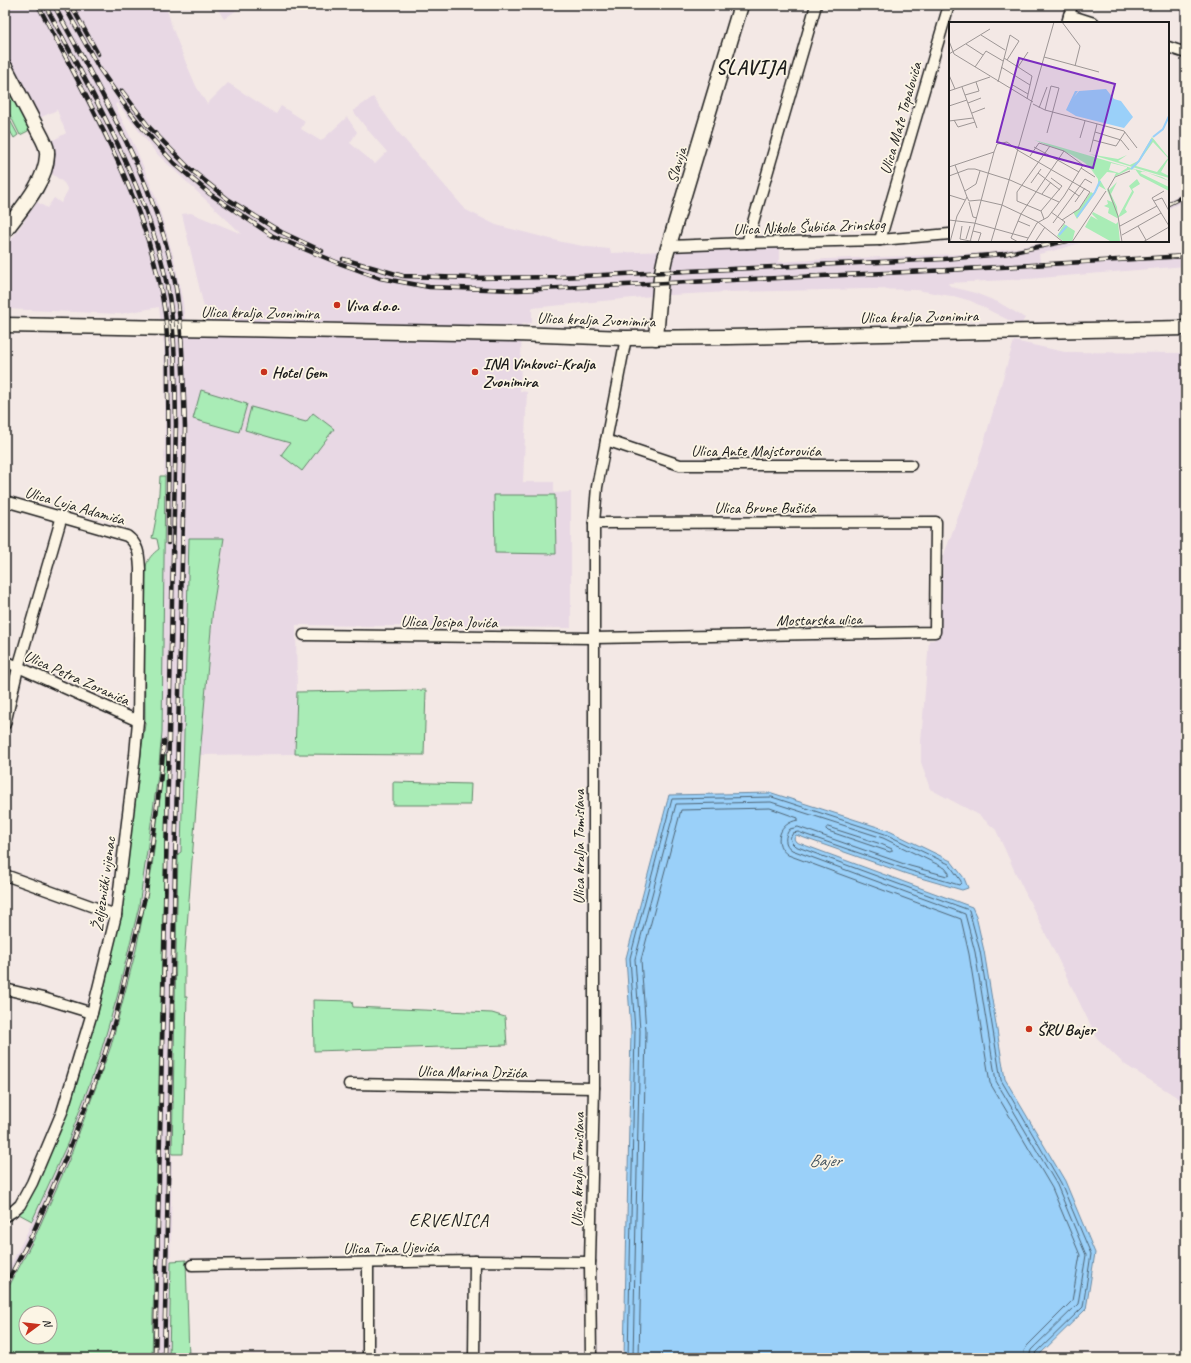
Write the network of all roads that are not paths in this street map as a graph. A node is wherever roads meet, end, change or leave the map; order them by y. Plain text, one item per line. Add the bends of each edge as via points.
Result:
1 (741, 5) edge
2 (816, 5) edge
3 (949, 5) edge
4 (1070, 14) edge
5 (1091, 22) edge
6 (1169, 47) edge
7 (1186, 53) edge
8 (5, 67) edge
9 (5, 231) edge
10 (949, 234) edge
11 (880, 240) junction
12 (747, 243) junction
13 (669, 246) junction
14 (5, 325) edge
15 (1186, 328) edge
16 (626, 338) junction
17 (656, 338) junction
18 (606, 440) junction
19 (911, 465) dead end
20 (5, 501) edge
21 (62, 516) junction
22 (936, 522) joint
23 (594, 523) junction
24 (134, 541) joint
25 (304, 635) dead end
26 (593, 638) junction
27 (5, 661) edge
28 (18, 668) junction
29 (138, 721) junction
30 (5, 724) edge
31 (5, 875) edge
32 (116, 915) junction
33 (5, 989) edge
34 (92, 1013) junction
35 (349, 1084) dead end
36 (594, 1088) junction
37 (9, 1214) edge
38 (476, 1261) junction
39 (590, 1262) junction
40 (368, 1263) junction
41 (192, 1265) dead end
42 (368, 1358) edge
43 (474, 1358) edge
44 (591, 1358) edge

1 - 13 main road, Slavija
2 - 12 street
3 - 11 street, Ulica Mate Topalovića
4 - 5 street
6 - 7 street
8 - 9 main road via 47,147 43,174
10 - 11 street, Ulica Nikole Šubića Zrinskog
11 - 12 street, Ulica Nikole Šubića Zrinskog
12 - 13 street, Ulica Nikole Šubića Zrinskog
13 - 17 main road, Slavija via 661,277
14 - 16 main road, Ulica kralja Zvonimira
15 - 17 main road, Ulica kralja Zvonimira
16 - 17 main road, Ulica kralja Zvonimira
16 - 18 street, Ulica kralja Tomislava
18 - 19 street, Ulica Ante Majstorovića via 680,465
18 - 23 street, Ulica kralja Tomislava via 597,487
20 - 21 street, Ulica Luja Adamića
21 - 24 street, Ulica Luja Adamića via 127,536
21 - 28 street
22 - 23 street, Ulica Brune Bušića
22 - 26 street, Mostarska ulica via 935,632
23 - 26 street, Ulica kralja Tomislava
24 - 29 street, Željeznički vijenac via 140,569
25 - 26 street, Ulica Josipa Jovića
26 - 36 street, Ulica kralja Tomislava
27 - 28 street, Ulica Petra Zoranića
28 - 29 street, Ulica Petra Zoranića
28 - 30 street
29 - 32 street, Željeznički vijenac
31 - 32 street
32 - 34 street, Željeznički vijenac
33 - 34 street
34 - 37 street, Željeznički vijenac via 62,1112 32,1183 20,1205
35 - 36 street, Ulica Marina Držića
36 - 39 street, Ulica kralja Tomislava
38 - 39 street, Ulica Tina Ujevića
38 - 40 street, Ulica Tina Ujevića
38 - 43 street
39 - 44 street, Ulica kralja Tomislava
40 - 41 street, Ulica Tina Ujevića
40 - 42 street

